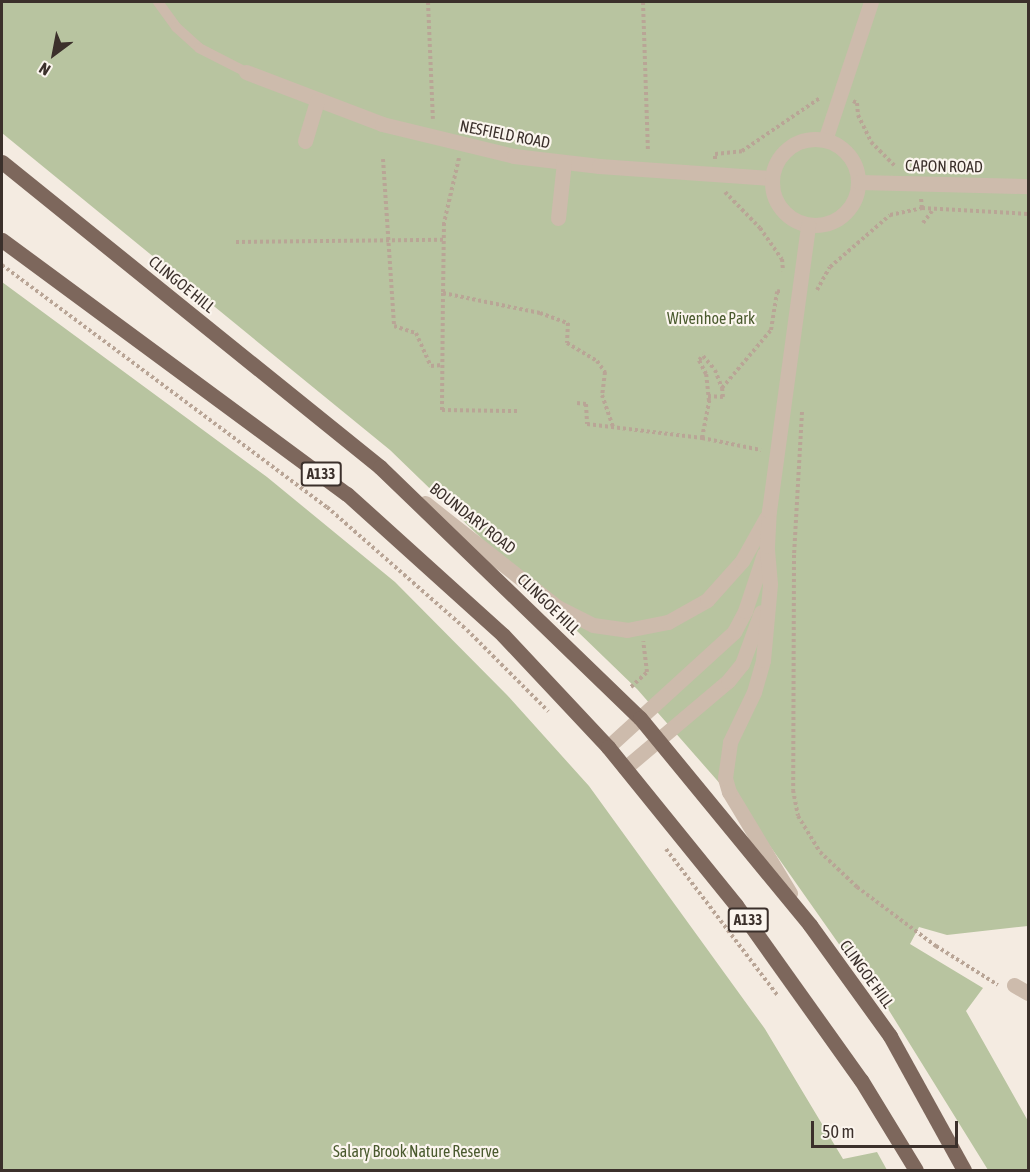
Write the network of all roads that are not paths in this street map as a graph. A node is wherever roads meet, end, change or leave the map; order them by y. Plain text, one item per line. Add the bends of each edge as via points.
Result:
1 (158, 2) edge
2 (871, 2) edge
3 (246, 72) joint
4 (317, 101) junction
5 (826, 137) junction
6 (305, 141) dead end
7 (2, 162) edge
8 (564, 162) junction
9 (769, 178) junction
10 (860, 182) junction
11 (1029, 186) edge
12 (558, 218) dead end
13 (808, 225) junction
14 (2, 240) edge
15 (380, 467) junction
16 (769, 511) junction
17 (766, 546) junction
18 (770, 584) junction
19 (640, 718) junction
20 (659, 740) junction
21 (608, 747) junction
22 (625, 768) junction
23 (810, 925) junction
24 (1014, 985) road end
25 (1029, 993) edge
26 (916, 1170) edge
27 (964, 1170) edge

1 - 3 lane via 176,27 199,48
2 - 5 street
3 - 4 street, NESFIELD ROAD
4 - 6 street
4 - 8 street, NESFIELD ROAD via 382,124 464,145
5 - 9 street via 790,147
5 - 10 street via 851,156
7 - 15 main road, CLINGOE HILL / A133
8 - 9 street, NESFIELD ROAD
8 - 12 street
9 - 13 street via 772,195 781,209 791,219
10 - 11 street, CAPON ROAD
10 - 13 street via 848,209 831,222
13 - 16 street, BOUNDARY ROAD
14 - 21 main road, A133 via 347,494 503,635
15 - 16 street, BOUNDARY ROAD via 557,607 593,625 642,630 690,612 707,600 742,561
15 - 19 main road, CLINGOE HILL / A133
16 - 17 street, BOUNDARY ROAD
17 - 18 street, BOUNDARY ROAD
17 - 19 street, BOUNDARY ROAD via 746,611 734,632
18 - 20 street, BOUNDARY ROAD via 742,664
18 - 23 street, BOUNDARY ROAD via 763,660 754,692 730,742 724,778
19 - 20 main road, CLINGOE HILL / A133
19 - 21 street, BOUNDARY ROAD
20 - 22 street, BOUNDARY ROAD
20 - 23 main road, CLINGOE HILL / A133
21 - 22 main road, A133
22 - 26 main road, A133 via 736,905 806,1000
23 - 27 main road, CLINGOE HILL / A133 via 890,1036
24 - 25 street

